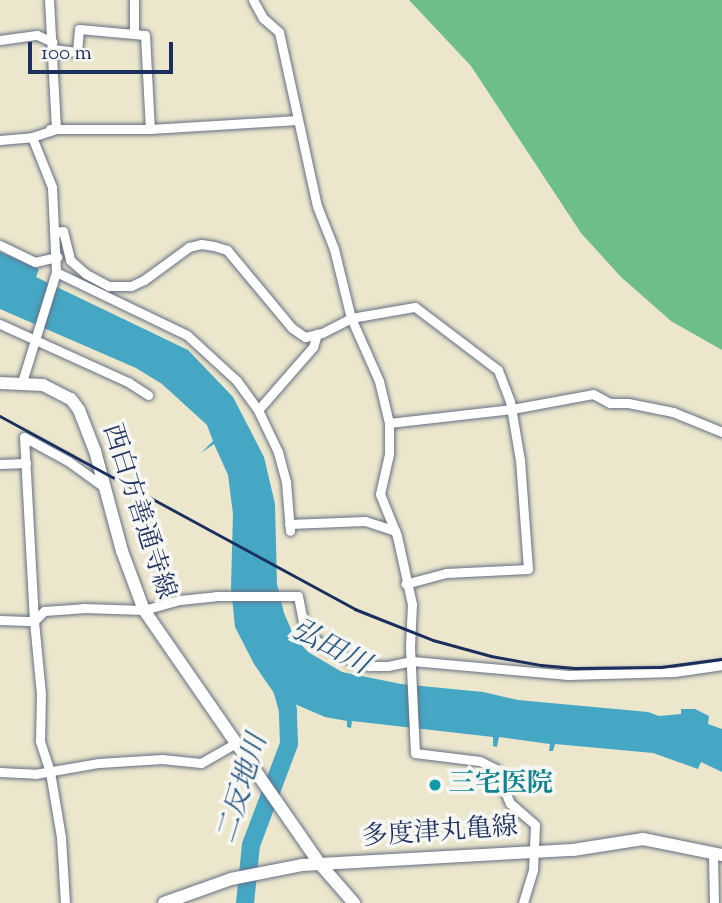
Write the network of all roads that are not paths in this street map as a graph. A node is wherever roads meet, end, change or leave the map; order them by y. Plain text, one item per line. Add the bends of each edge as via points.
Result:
1 (49, 0) edge
2 (134, 0) edge
3 (253, 0) edge
4 (134, 34) junction
5 (0, 40) edge
6 (53, 45) junction
7 (298, 120) junction
8 (50, 129) junction
9 (150, 129) junction
10 (32, 136) junction
11 (0, 140) edge
12 (56, 232) junction
13 (0, 246) edge
14 (57, 257) junction
15 (56, 272) junction
16 (351, 318) junction
17 (0, 324) edge
18 (317, 334) junction
19 (35, 337) junction
20 (22, 382) junction
21 (0, 383) edge
22 (148, 395) dead end
23 (512, 409) junction
24 (258, 410) junction
25 (389, 423) junction
26 (722, 432) edge
27 (26, 463) junction
28 (0, 464) edge
29 (104, 487) junction
30 (396, 531) junction
31 (405, 584) junction
32 (144, 610) junction
33 (0, 621) edge
34 (34, 621) junction
35 (412, 661) junction
36 (722, 665) edge
37 (236, 743) junction
38 (49, 771) junction
39 (0, 772) edge
40 (533, 850) junction
41 (717, 854) edge
42 (320, 864) junction
43 (65, 903) edge
44 (164, 903) edge
45 (354, 903) edge
46 (523, 903) edge
47 (714, 903) edge

1 - 6 street
2 - 4 street
3 - 7 street via 263,18 279,32
4 - 6 street via 79,29 77,52
4 - 9 street via 145,35
5 - 6 street via 37,35
6 - 8 street via 56,129
7 - 9 street
7 - 16 street via 317,206 334,249
8 - 9 street
8 - 10 street
10 - 11 street
10 - 12 street via 51,187
12 - 14 street
12 - 18 street via 63,231 70,260 109,286 131,286 144,280 189,247 201,244 227,250 292,328 305,337
13 - 14 street via 35,262
14 - 15 street
15 - 19 street
15 - 24 street via 187,335 237,381
16 - 18 street
16 - 23 street via 415,307 498,370
16 - 25 street via 379,381
17 - 19 street
18 - 24 street via 300,364
19 - 20 street
19 - 22 street
20 - 21 main road, 西白方善通寺線
20 - 29 main road, 西白方善通寺線 via 59,391 79,410
23 - 25 street
23 - 26 street via 593,394 610,403 673,412
23 - 31 street via 528,569 446,573
24 - 30 street via 278,452 290,528 365,521
25 - 30 street via 389,454 380,494
27 - 28 street
27 - 29 street via 24,437
27 - 34 street
29 - 32 main road, 西白方善通寺線
30 - 31 street
31 - 35 street via 412,604
32 - 34 street via 44,611
32 - 35 street via 216,596 298,596 307,630 328,650 369,666
32 - 37 main road, 西白方善通寺線
33 - 34 street
34 - 38 street via 40,741
35 - 36 street via 568,676 674,672
35 - 40 street via 415,753 480,761 496,769 510,803 535,825
37 - 38 street via 201,763 162,759
37 - 42 main road, 西白方善通寺線
38 - 39 street
38 - 43 street via 61,837
40 - 41 main road, 多度津丸亀線 via 573,850 643,839
40 - 42 main road, 多度津丸亀線
40 - 46 street via 533,870
41 - 47 street
42 - 44 main road, 多度津丸亀線 via 274,868
42 - 45 main road, 西白方善通寺線

